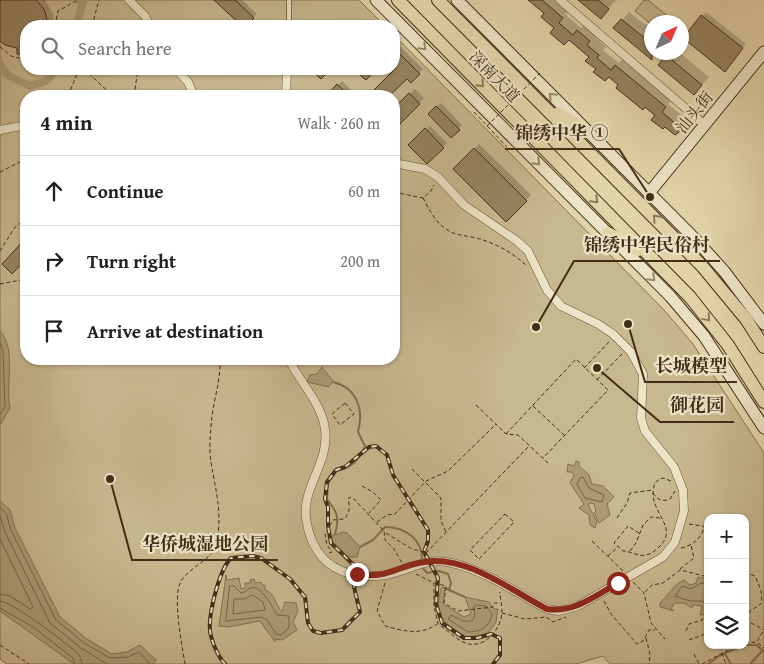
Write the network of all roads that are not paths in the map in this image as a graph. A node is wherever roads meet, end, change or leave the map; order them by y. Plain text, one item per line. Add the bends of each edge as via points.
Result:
1 (129, 0) edge
2 (289, 0) edge
3 (376, 0) edge
4 (398, 0) edge
5 (438, 0) edge
6 (457, 0) edge
7 (560, 0) edge
8 (146, 20) edge
9 (288, 20) edge
10 (396, 20) edge
11 (400, 24) edge
12 (764, 52) edge
13 (182, 75) edge
14 (287, 75) edge
15 (191, 90) edge
16 (286, 90) edge
17 (538, 101) junction
18 (705, 125) junction
19 (20, 127) edge
20 (0, 130) edge
21 (585, 130) junction
22 (400, 164) edge
23 (649, 193) junction
24 (608, 233) junction
25 (652, 258) junction
26 (746, 319) junction
27 (764, 324) edge
28 (764, 336) edge
29 (764, 347) edge
30 (292, 365) edge
31 (764, 402) edge
32 (764, 428) edge

1 - 8 street
2 - 9 lane
3 -> 10 main road
4 -> 25 main road, 深南大道
5 - 17 main road, 深南大道
21 -> 6 main road
7 - 18 street
11 -> 24 main road
12 - 18 main road, 汕头街
13 - 15 street
14 - 16 street
17 - 21 main road
26 -> 17 main road, 深南大道 via 695,259
18 - 23 main road, 汕头街
19 - 20 street
21 - 23 main road
22 - 30 street via 425,169 438,177 464,205 528,252 547,290 561,306 598,324 627,348 643,374 641,418 645,430 674,467 683,490 684,511 675,542 663,557 578,606 558,611 547,609 499,582 450,562 421,562 387,575 344,573 330,566 310,538 306,497 323,461 326,428
23 - 27 main road via 724,271
24 - 25 main road
24 -> 32 main road via 704,336
25 -> 31 main road, 深南大道 via 710,321
26 - 28 main road
26 - 29 main road, 深南大道

